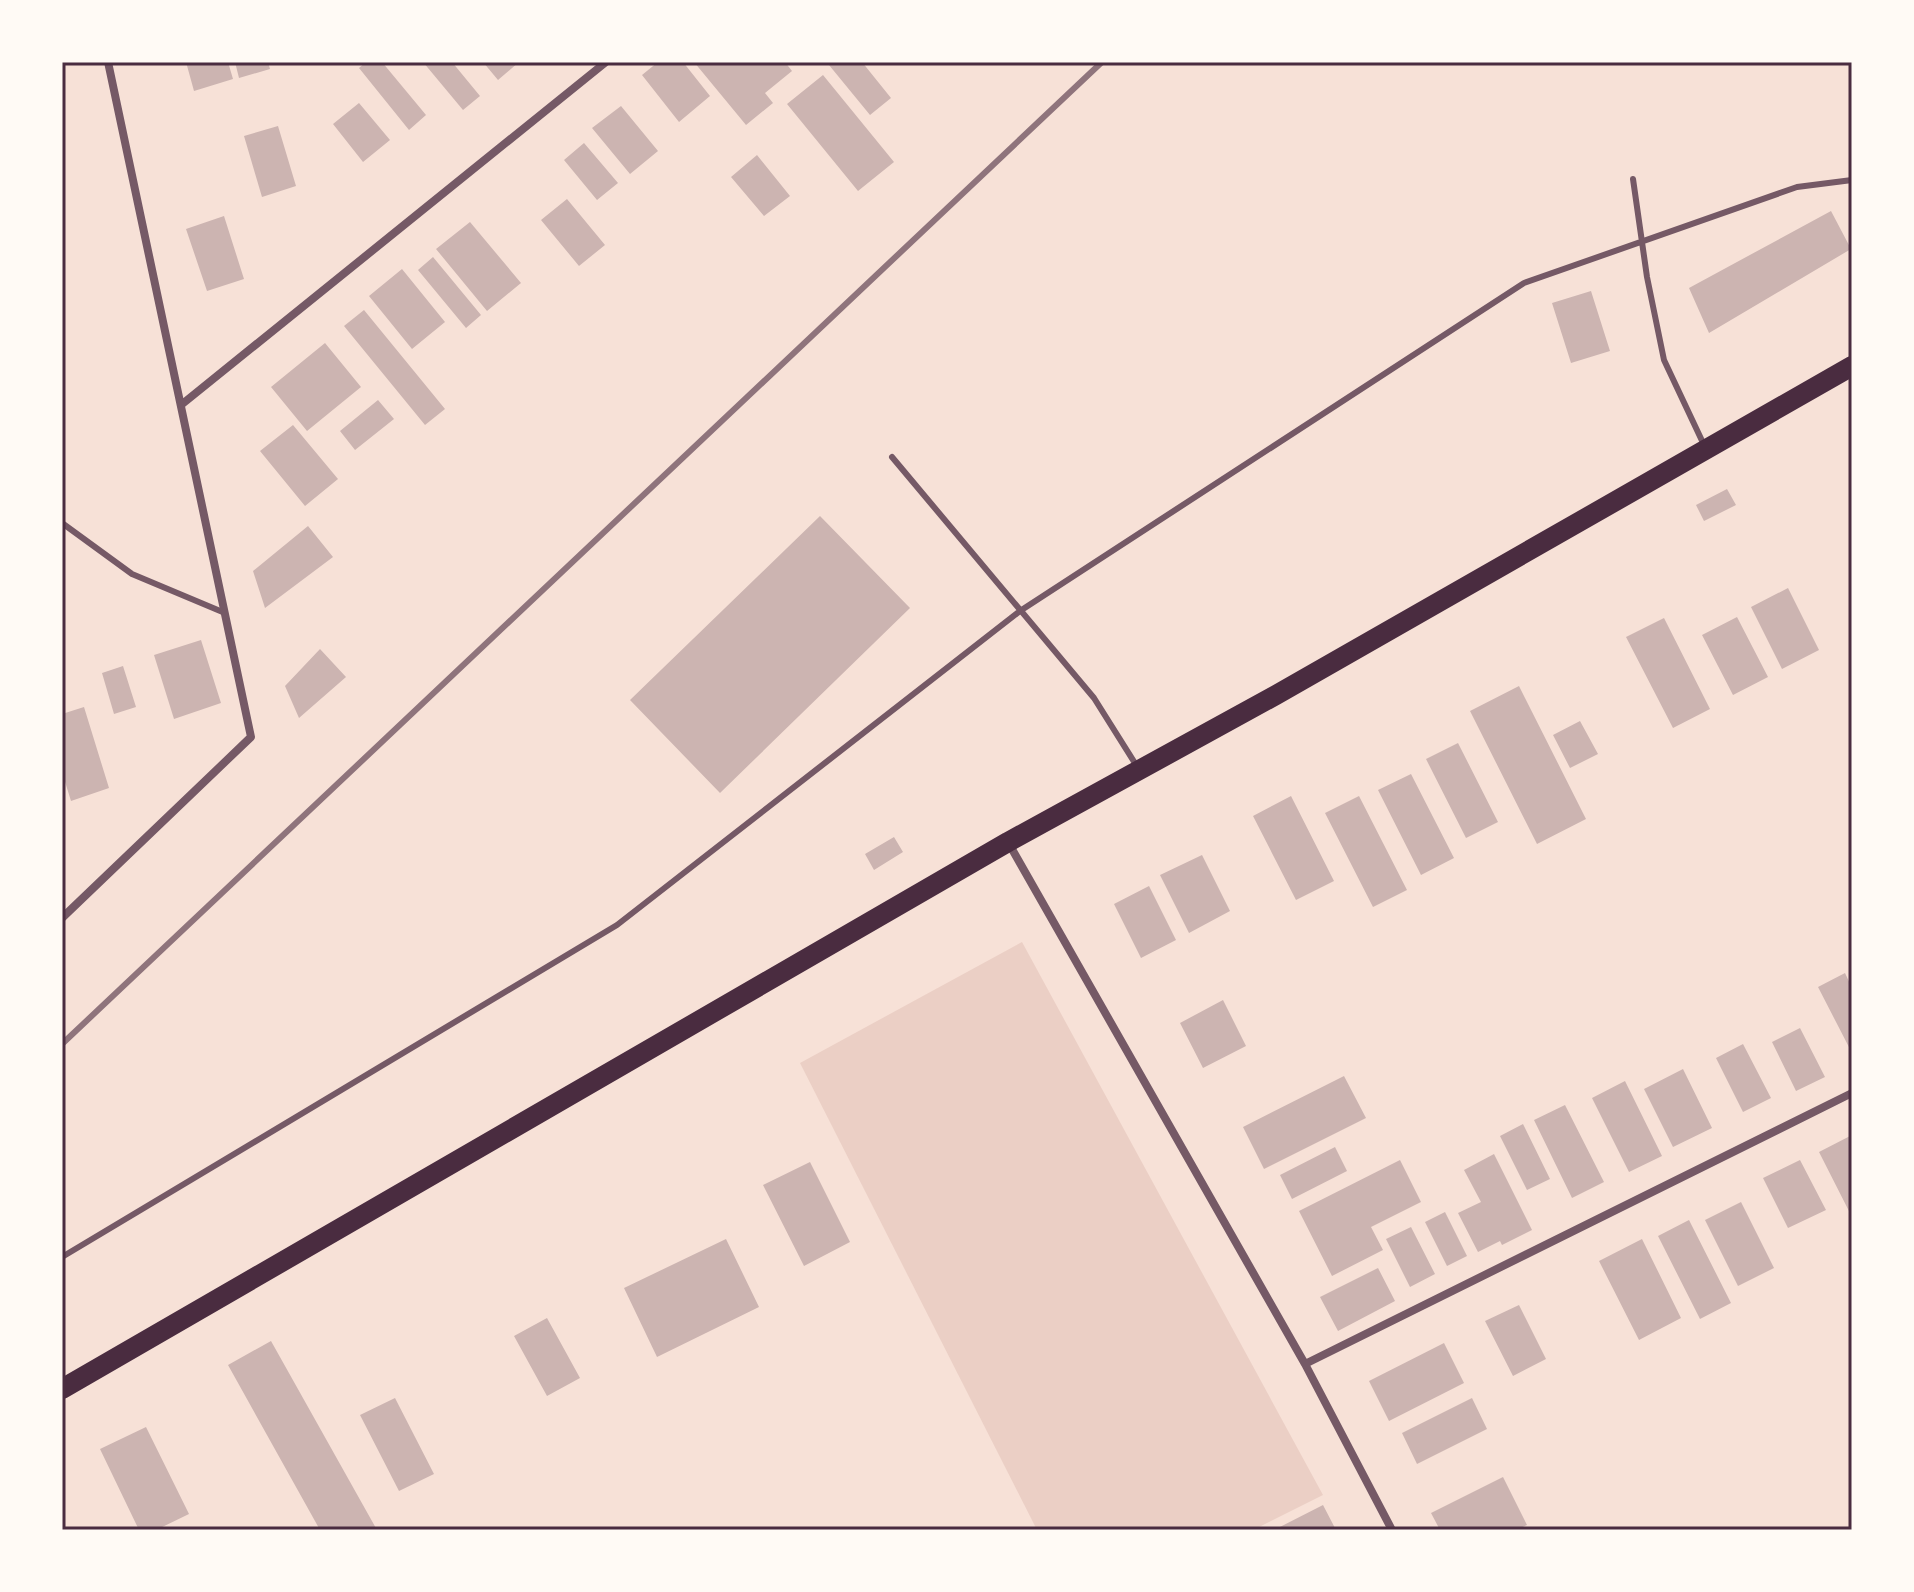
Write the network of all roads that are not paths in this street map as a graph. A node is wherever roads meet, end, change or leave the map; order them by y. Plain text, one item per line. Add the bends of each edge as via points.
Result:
1 (108, 62) edge
2 (606, 62) edge
3 (1633, 179) dead end
4 (1852, 180) edge
5 (1641, 242) junction
6 (1852, 366) edge
7 (181, 405) junction
8 (1705, 448) junction
9 (892, 457) dead end
10 (62, 523) edge
11 (1020, 611) junction
12 (225, 613) junction
13 (1138, 768) junction
14 (1008, 842) junction
15 (62, 918) edge
16 (1852, 1093) edge
17 (62, 1257) edge
18 (1305, 1364) junction
19 (62, 1389) edge
20 (1392, 1530) edge

1 - 7 street
2 - 7 street
3 - 5 lane
4 - 5 lane via 1797,187
5 - 8 lane via 1664,360
5 - 11 lane via 1524,283
6 - 8 main road
7 - 12 street
8 - 13 main road via 1276,695
9 - 11 lane
10 - 12 lane via 132,574
11 - 13 lane via 1094,698
11 - 17 lane via 617,925
12 - 15 street via 251,737
13 - 14 main road
14 - 18 street
14 - 19 main road
16 - 18 street
18 - 20 street

